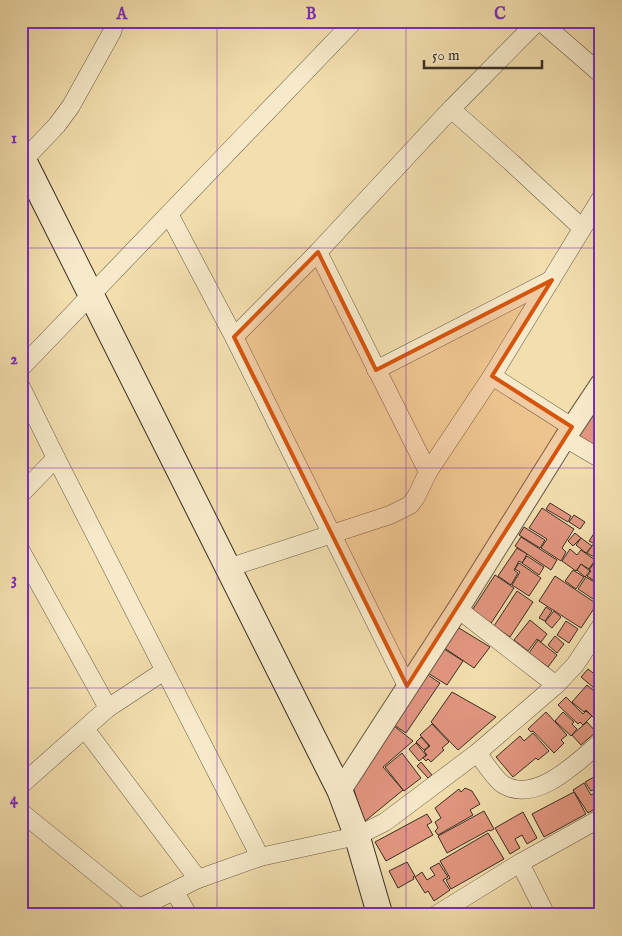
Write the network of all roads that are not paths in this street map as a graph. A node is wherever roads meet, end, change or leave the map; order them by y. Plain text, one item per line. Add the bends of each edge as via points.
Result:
1 (116, 21) edge
2 (354, 21) edge
3 (539, 21) edge
4 (601, 74) edge
5 (451, 109) junction
6 (22, 160) edge
7 (601, 198) edge
8 (169, 214) junction
9 (582, 228) junction
10 (318, 252) junction
11 (552, 280) junction
12 (92, 295) junction
13 (234, 337) junction
14 (21, 368) edge
15 (376, 370) junction
16 (492, 376) junction
17 (601, 384) edge
18 (21, 387) edge
19 (569, 432) junction
20 (56, 458) junction
21 (601, 459) edge
22 (428, 472) junction
23 (21, 494) edge
24 (332, 534) junction
25 (21, 551) edge
26 (228, 568) junction
27 (26, 575) edge
28 (458, 609) junction
29 (601, 626) edge
30 (164, 671) junction
31 (556, 685) junction
32 (407, 686) junction
33 (108, 708) junction
34 (85, 729) junction
35 (601, 742) edge
36 (477, 753) junction
37 (21, 785) edge
38 (340, 791) junction
39 (21, 812) edge
40 (601, 818) edge
41 (357, 836) junction
42 (260, 857) junction
43 (520, 863) junction
44 (198, 879) junction
45 (175, 892) junction
46 (132, 912) edge
47 (188, 915) edge
48 (380, 915) edge
49 (436, 915) edge
50 (546, 915) edge

1 - 6 street via 71,106
2 - 8 street
3 - 4 street
3 - 5 street
5 - 9 street
5 - 10 street
6 - 12 main road
7 - 9 street
8 - 12 street
8 - 13 street
9 - 11 street
10 - 13 street
10 - 15 street
11 - 15 street
11 - 16 street
12 - 14 street
12 - 26 main road
13 - 24 street
15 - 22 street
16 - 19 street
16 - 22 street
17 - 19 street
18 - 20 street
19 - 21 street
19 - 28 street
20 - 23 street
20 - 30 street
22 - 24 street via 410,504 390,515
24 - 26 street
24 - 32 street
25 - 27 street
26 - 38 main road
27 - 33 street
28 - 31 street
28 - 32 street
29 - 31 street via 575,665
30 - 33 street
30 - 42 street
31 - 36 street
32 - 38 street
33 - 34 street
34 - 37 street
34 - 44 street
35 - 36 street via 559,777 544,785 517,790 503,785
36 - 41 street via 385,822
38 - 41 main road
39 - 46 street
40 - 43 street
41 - 42 street
41 - 48 main road
42 - 44 street
43 - 49 street
43 - 50 street
44 - 45 street
45 - 46 street
45 - 47 street

